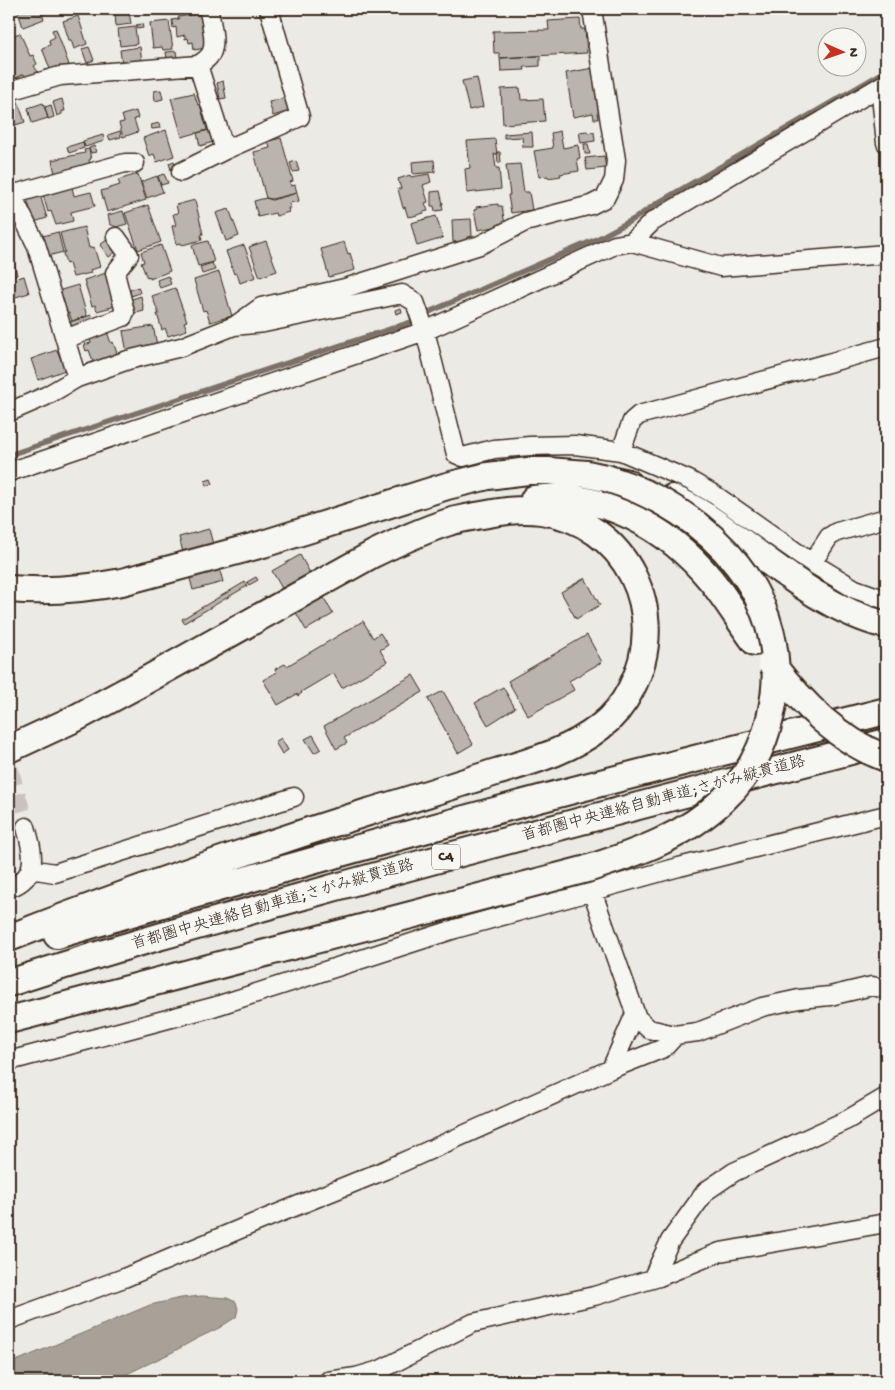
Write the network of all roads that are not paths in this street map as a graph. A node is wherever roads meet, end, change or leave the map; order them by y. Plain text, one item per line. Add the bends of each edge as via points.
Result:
1 (269, 9) edge
2 (592, 9) edge
3 (209, 11) dead end
4 (198, 65) junction
5 (883, 85) edge
6 (9, 91) edge
7 (886, 143) edge
8 (225, 150) junction
9 (135, 163) dead end
10 (181, 172) dead end
11 (10, 192) edge
12 (116, 237) dead end
13 (632, 242) junction
14 (886, 254) edge
15 (234, 326) junction
16 (425, 331) junction
17 (65, 339) junction
18 (886, 348) edge
19 (77, 378) junction
20 (9, 412) edge
21 (621, 451) junction
22 (9, 472) edge
23 (606, 478) junction
24 (886, 518) edge
25 (451, 521) junction
26 (812, 563) junction
27 (9, 589) edge
28 (886, 600) edge
29 (886, 625) edge
30 (886, 711) edge
31 (886, 742) edge
32 (9, 749) edge
33 (886, 758) edge
34 (294, 797) dead end
35 (886, 815) edge
36 (26, 827) tunnel mouth
37 (30, 869) junction
38 (9, 888) edge
39 (592, 891) junction
40 (9, 938) edge
41 (9, 950) edge
42 (9, 983) edge
43 (886, 989) edge
44 (636, 1014) junction
45 (9, 1020) edge
46 (676, 1035) junction
47 (9, 1061) edge
48 (611, 1069) junction
49 (886, 1097) edge
50 (886, 1223) edge
51 (652, 1279) junction
52 (9, 1320) edge
53 (328, 1381) edge

1 - 8 street via 300,117
2 - 15 street via 616,160 614,180 605,198 591,205 525,222 480,245 345,288 260,307
3 - 4 street via 212,52
4 - 6 street via 60,76
4 - 8 street
5 - 7 street
5 - 13 street via 652,222
8 - 10 street
9 - 11 street
11 - 17 street via 36,244
12 - 17 street via 129,255 116,273 125,312 123,317
13 - 14 street via 721,267
13 - 16 street via 615,246
15 - 16 street via 264,323 402,294 415,302
15 - 19 street via 181,347 128,360
16 - 21 street via 456,454 463,457 494,449 575,445
16 - 22 street
17 - 19 street
18 - 21 street via 639,415 632,421
19 - 20 street
21 - 26 street via 716,495
23 - 27 highway via 568,472 528,471 488,476 263,544 122,582 68,589
23 - 29 highway, bridge via 661,493 693,508 816,594 857,615
23 - 45 highway, bridge via 642,491 708,533 747,578 766,614 776,657 774,701 763,742 754,761 725,798 687,829 633,854 587,869
24 - 26 street via 837,532 829,537
25 - 32 highway via 373,554 141,683
25 - 33 highway, bridge via 498,506 538,499 588,501 619,510 684,551 711,581 787,683 819,717 856,745
25 - 40 highway via 509,510 543,511 574,520 602,537 627,565 642,600 646,640 637,678 627,697 602,725 586,737 545,756 273,843
26 - 28 street via 855,589
30 - 41 highway, 首都圏中央連絡自動車道;さがみ縦貫道路 / C4 via 404,836
31 - 42 highway, 首都圏中央連絡自動車道;さがみ縦貫道路 / C4 via 411,866
34 - 37 street via 55,873
35 - 39 street
36 - 37 street via 33,861
37 - 38 street via 26,878
39 - 44 street
39 - 47 street via 455,929 213,1007
43 - 46 street via 872,986 762,1007 698,1032
44 - 46 street via 649,1029
44 - 48 street
46 - 48 street via 664,1048
48 - 52 street via 385,1170 124,1278
49 - 51 street via 847,1120 734,1172 706,1191 670,1241
50 - 51 street via 720,1252
51 - 53 street via 594,1296 473,1323 380,1370

